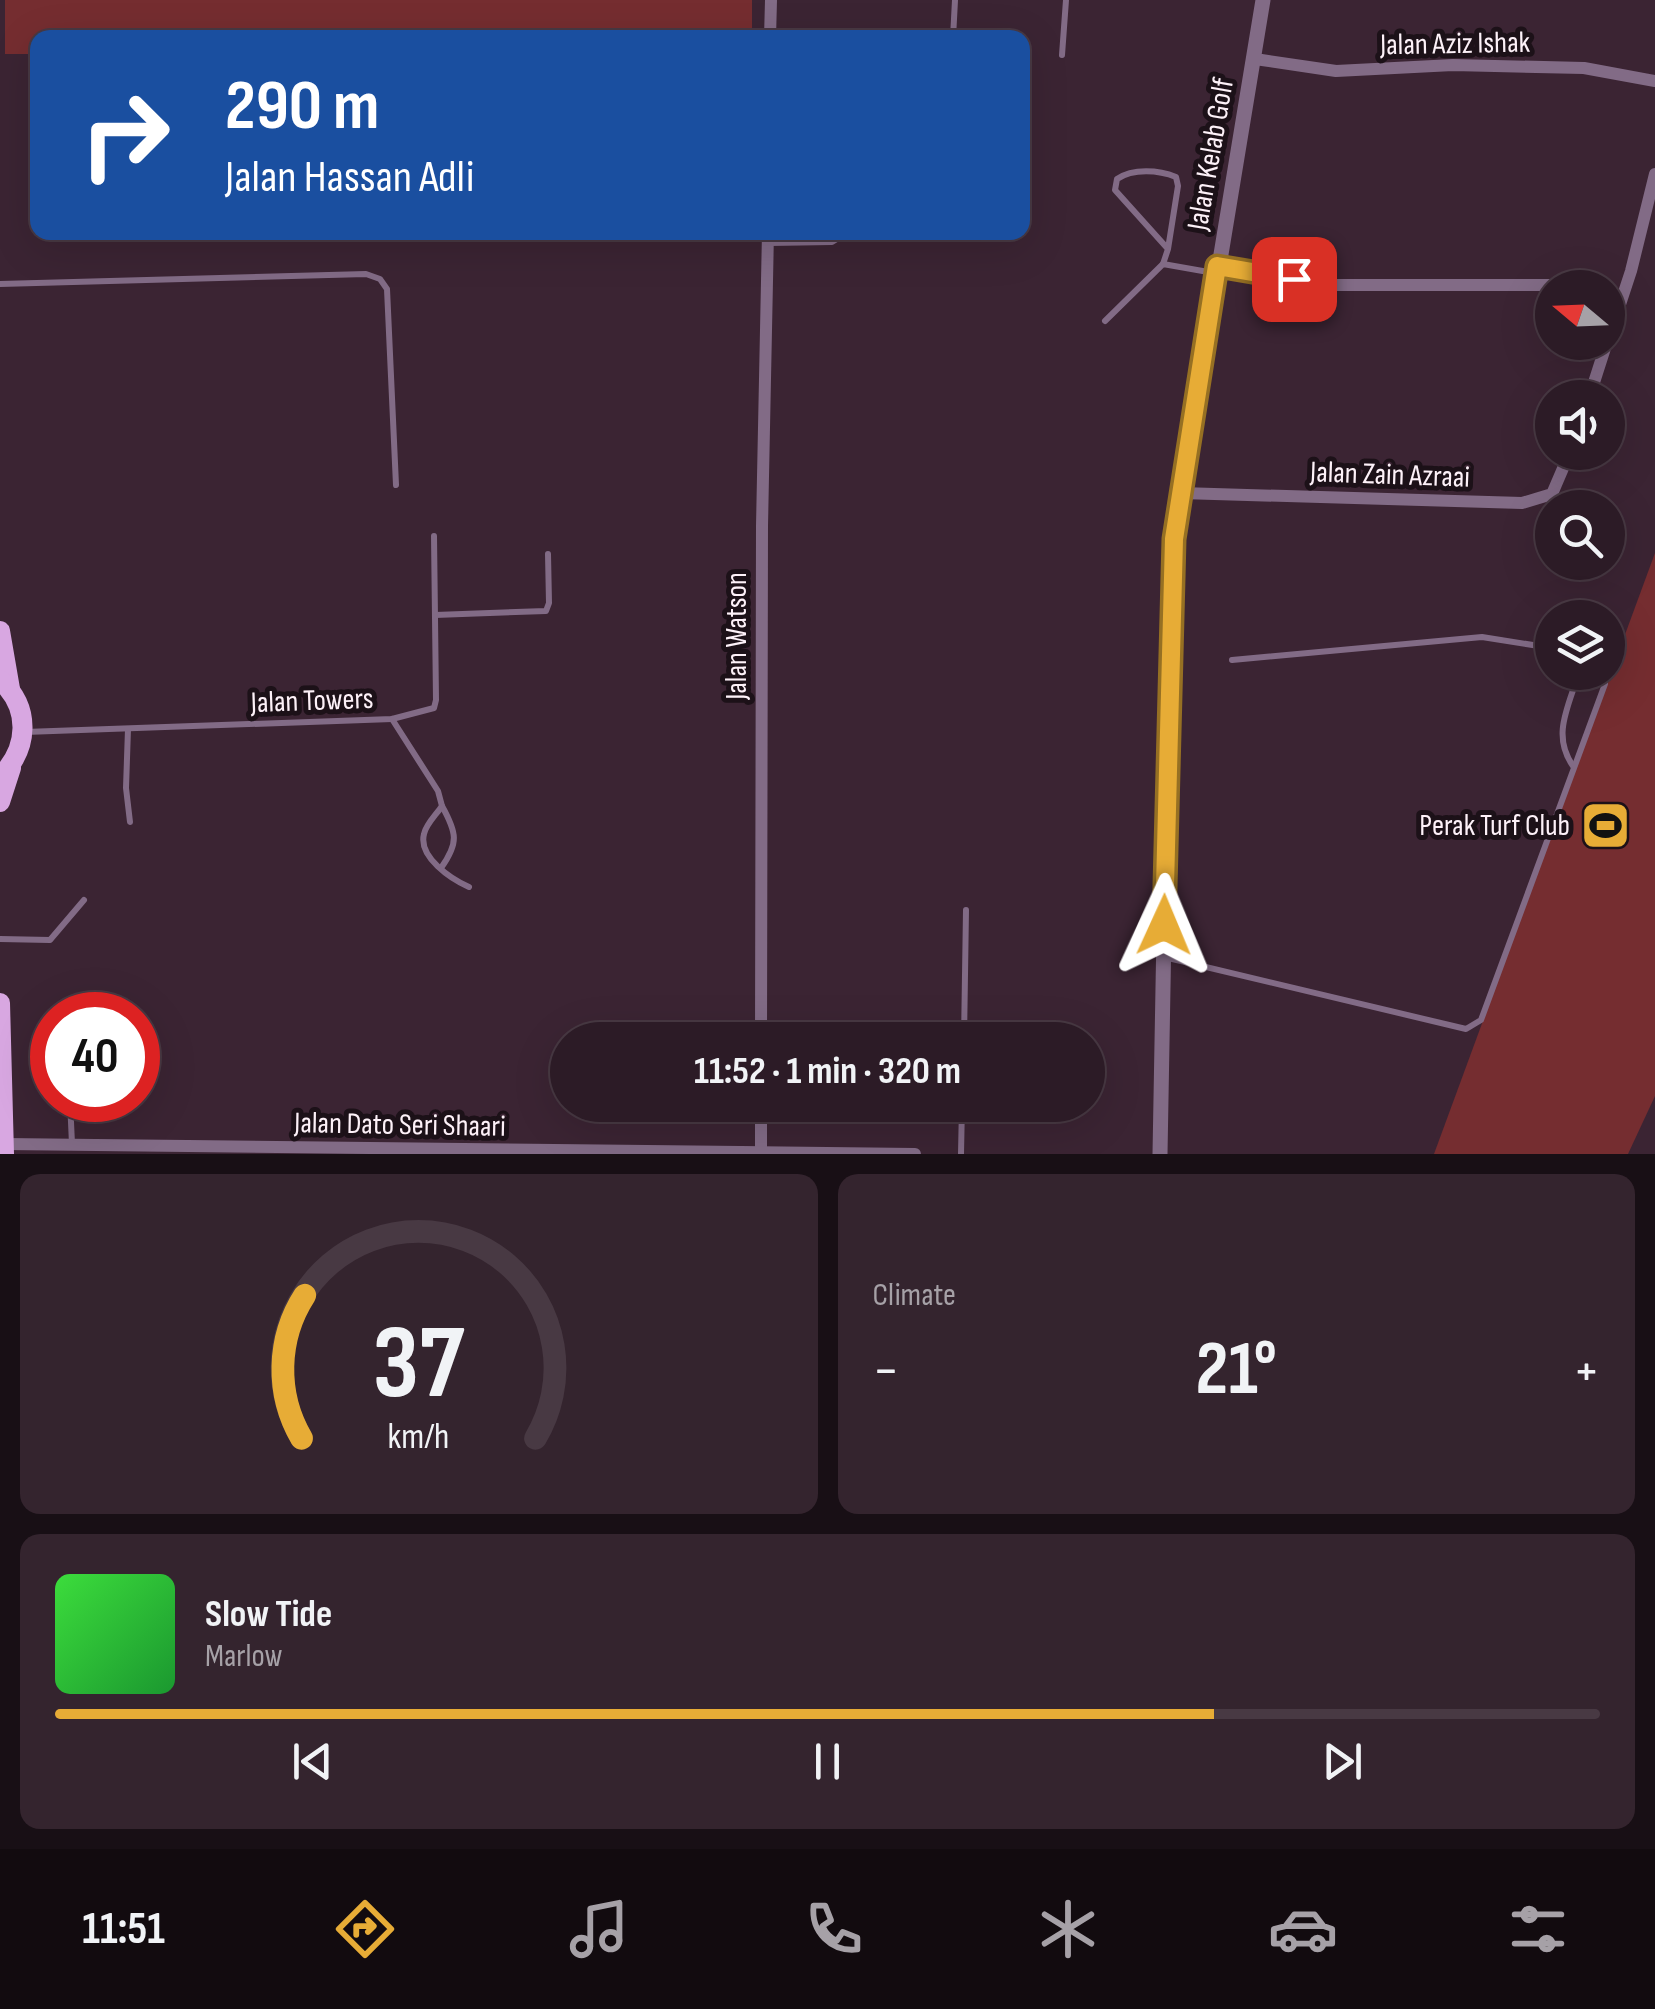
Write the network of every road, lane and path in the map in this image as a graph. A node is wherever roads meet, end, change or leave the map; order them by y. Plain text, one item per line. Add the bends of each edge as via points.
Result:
1 (770, 0) edge
2 (955, 0) edge
3 (1066, 0) edge
4 (1263, 0) edge
5 (770, 30) edge
6 (953, 30) edge
7 (1062, 54) dead end
8 (1254, 59) junction
9 (1655, 81) edge
10 (1655, 174) edge
11 (768, 240) edge
12 (800, 240) edge
13 (835, 240) edge
14 (1168, 249) junction
15 (1162, 264) junction
16 (1216, 270) junction
17 (1624, 270) edge
18 (0, 284) edge
19 (1535, 284) edge
20 (1104, 320) dead end
21 (1562, 470) edge
22 (396, 485) dead end
23 (1181, 493) junction
24 (434, 536) dead end
25 (548, 554) dead end
26 (435, 615) junction
27 (0, 631) edge
28 (1535, 645) edge
29 (1232, 660) dead end
30 (5, 684) edge
31 (1573, 690) edge
32 (1603, 690) edge
33 (392, 719) junction
34 (128, 728) junction
35 (24, 732) junction
36 (1574, 768) junction
37 (6, 772) edge
38 (0, 802) edge
39 (442, 806) junction
40 (130, 822) dead end
41 (441, 868) junction
42 (469, 887) dead end
43 (84, 900) dead end
44 (966, 910) dead end
45 (0, 940) edge
46 (1164, 957) junction
47 (0, 1004) edge
48 (761, 1022) edge
49 (964, 1022) edge
50 (71, 1122) edge
51 (761, 1122) edge
52 (962, 1122) edge
53 (72, 1145) junction
54 (4, 1149) edge
55 (419, 1152) edge
56 (761, 1152) edge
57 (653, 1153) edge
58 (893, 1154) edge
59 (916, 1154) edge
60 (961, 1154) edge
61 (1160, 1154) edge

1 - 5 street
2 - 6 lane
3 - 7 lane
4 - 8 street, Jalan Kelab Golf
8 - 9 street, Jalan Aziz Ishak via 1336,72 1452,65 1584,68
8 - 16 street, Jalan Kelab Golf
10 - 17 street
11 - 48 street, Jalan Watson
12 - 13 lane
14 - 14 lane via 1115,190 1128,172 1176,178
14 - 15 lane
15 - 16 lane
15 - 20 lane
16 - 19 street via 1332,285
16 - 23 street, Jalan Kelab Golf
18 - 22 lane via 380,278 387,288
21 - 23 street, Jalan Zain Azraai via 1552,494 1522,503
23 - 46 street, Jalan Kelab Golf via 1169,654
24 - 26 lane
25 - 26 lane via 546,611
26 - 33 lane via 434,708
27 - 30 main road
28 - 29 lane via 1482,637
30 - 35 main road via 18,702
31 - 36 lane via 1560,734 1562,752
32 - 36 lane
33 - 34 lane, Jalan Towers
33 - 39 lane, Jalan Towers
34 - 35 lane, Jalan Towers
34 - 40 lane
35 - 37 main road
36 - 46 lane via 1476,1026 1466,1029
37 - 38 main road
39 - 41 lane, Jalan Towers via 455,846
39 - 41 lane via 422,839
41 - 42 lane
43 - 45 lane via 50,940
44 - 49 lane
46 - 61 street, Jalan Kelab Golf
47 - 54 main road
50 - 53 lane
51 - 56 street
52 - 60 lane
53 - 54 street, Jalan Dato Seri Shaari
53 - 55 street, Jalan Dato Seri Shaari
55 - 57 street, Jalan Dato Seri Shaari
56 - 57 street, Jalan Dato Seri Shaari
56 - 58 street, Jalan Dato Seri Shaari
58 - 59 street, Jalan Dato Seri Shaari

